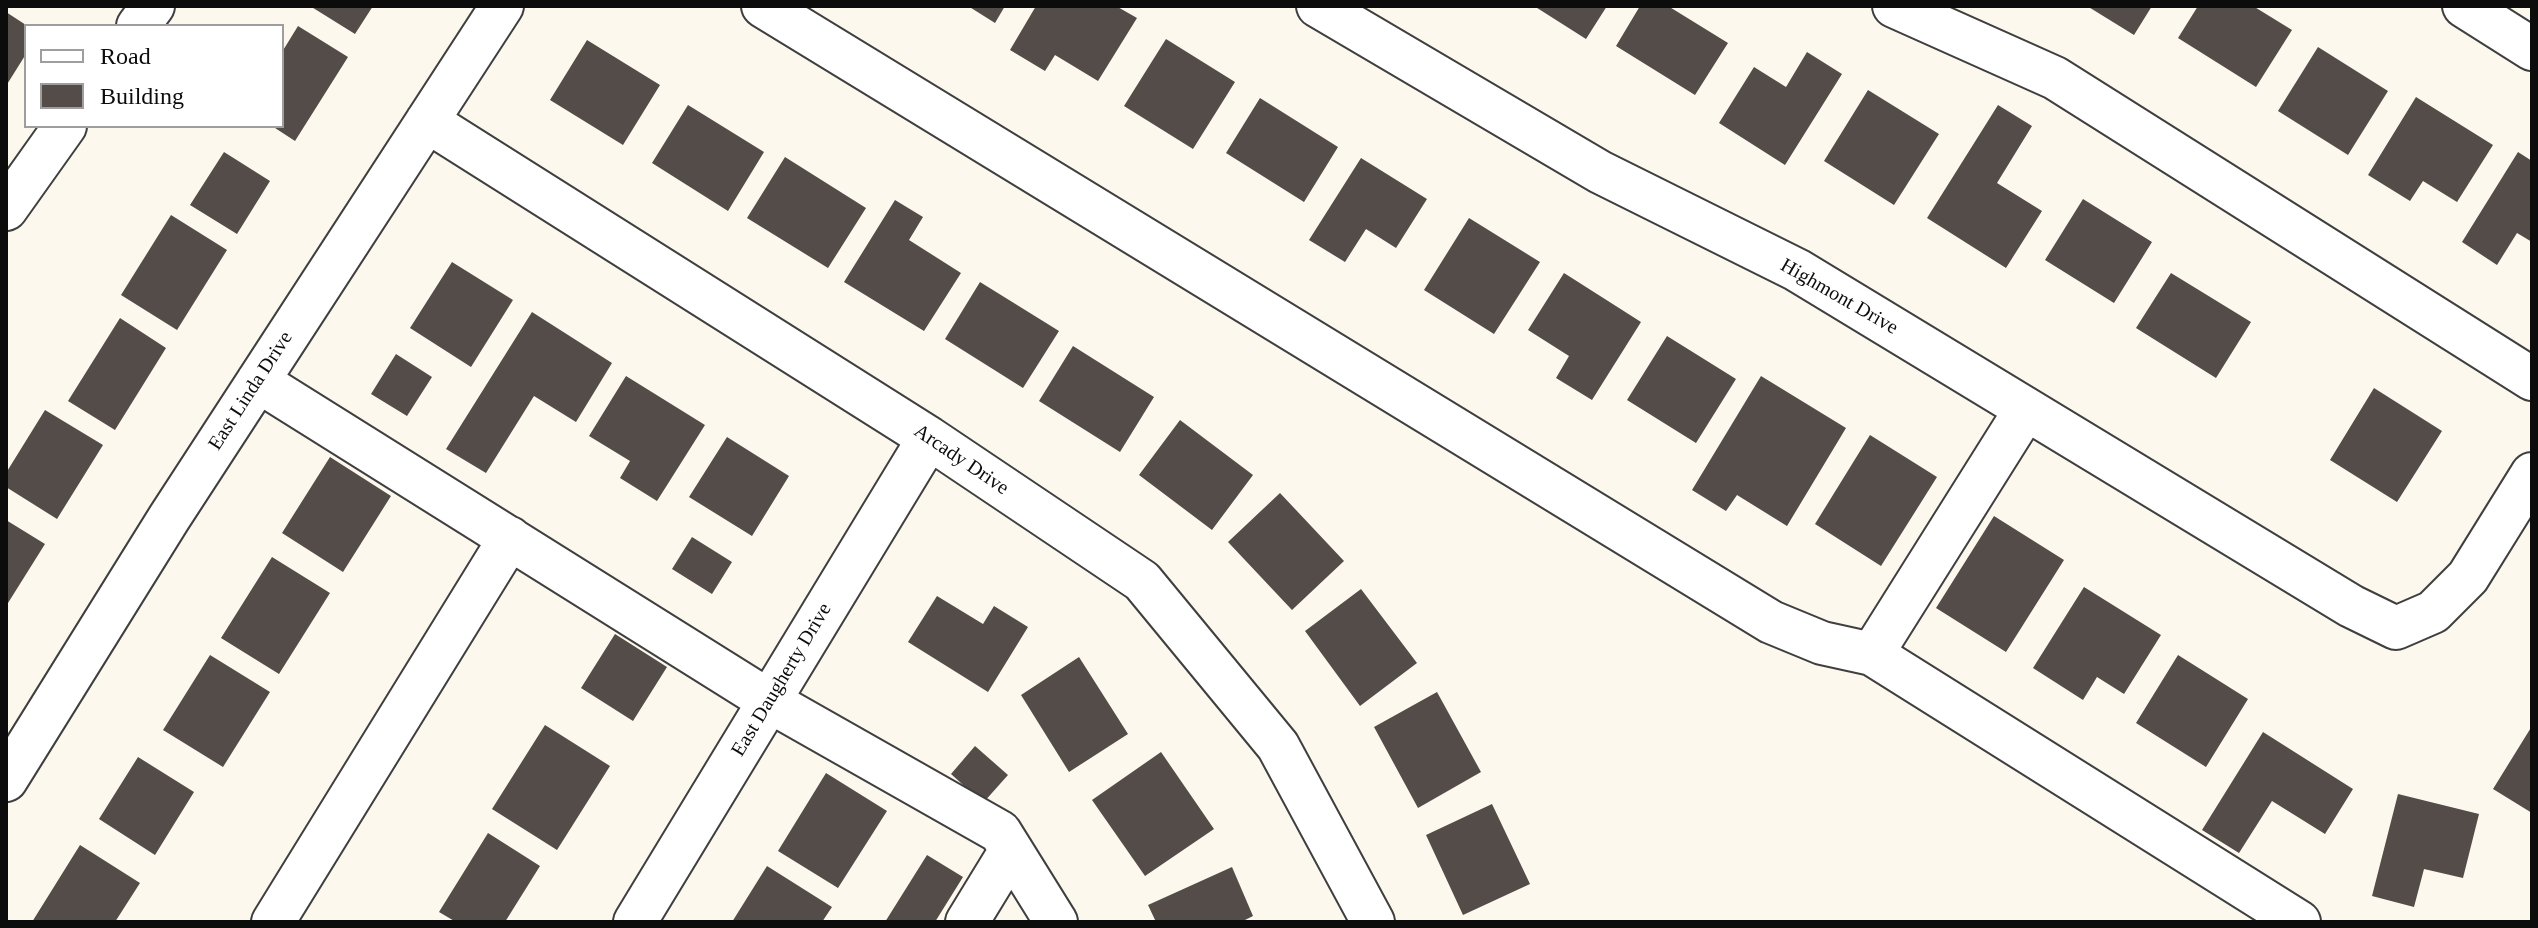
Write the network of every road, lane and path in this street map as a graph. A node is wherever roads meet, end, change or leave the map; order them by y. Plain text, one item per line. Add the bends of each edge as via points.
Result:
1 (153, 6) edge
2 (502, 6) edge
3 (763, 6) edge
4 (1318, 6) edge
5 (1894, 6) edge
6 (2464, 6) edge
7 (140, 24) edge
8 (2532, 49) edge
9 (427, 121) junction
10 (64, 128) edge
11 (6, 209) edge
12 (2532, 379) edge
13 (258, 381) junction
14 (2026, 409) junction
15 (929, 438) junction
16 (2532, 474) edge
17 (510, 538) junction
18 (1872, 654) junction
19 (769, 701) junction
20 (6, 780) edge
21 (1011, 850) junction
22 (273, 922) edge
23 (635, 922) edge
24 (967, 922) edge
25 (1056, 922) edge
26 (1373, 922) edge
27 (2299, 922) edge

1 - 7 street
2 - 9 street, East Linda Drive
3 - 18 street via 1771,622 1822,643
4 - 14 street, Highmont Drive via 1600,172 1797,270
5 - 12 street via 2055,78
6 - 8 street
9 - 13 street, East Linda Drive
9 - 15 street, Arcady Drive
10 - 11 street
13 - 17 street
13 - 20 street, East Linda Drive
14 - 16 street, Highmont Drive via 2396,628 2433,612 2468,577
14 - 18 street
15 - 19 street, East Daugherty Drive
15 - 26 street, Arcady Drive via 1142,581 1278,746
17 - 19 street
17 - 22 street
18 - 27 street
19 - 21 street via 1000,832
19 - 23 street, East Daugherty Drive
21 - 24 street
21 - 25 street

